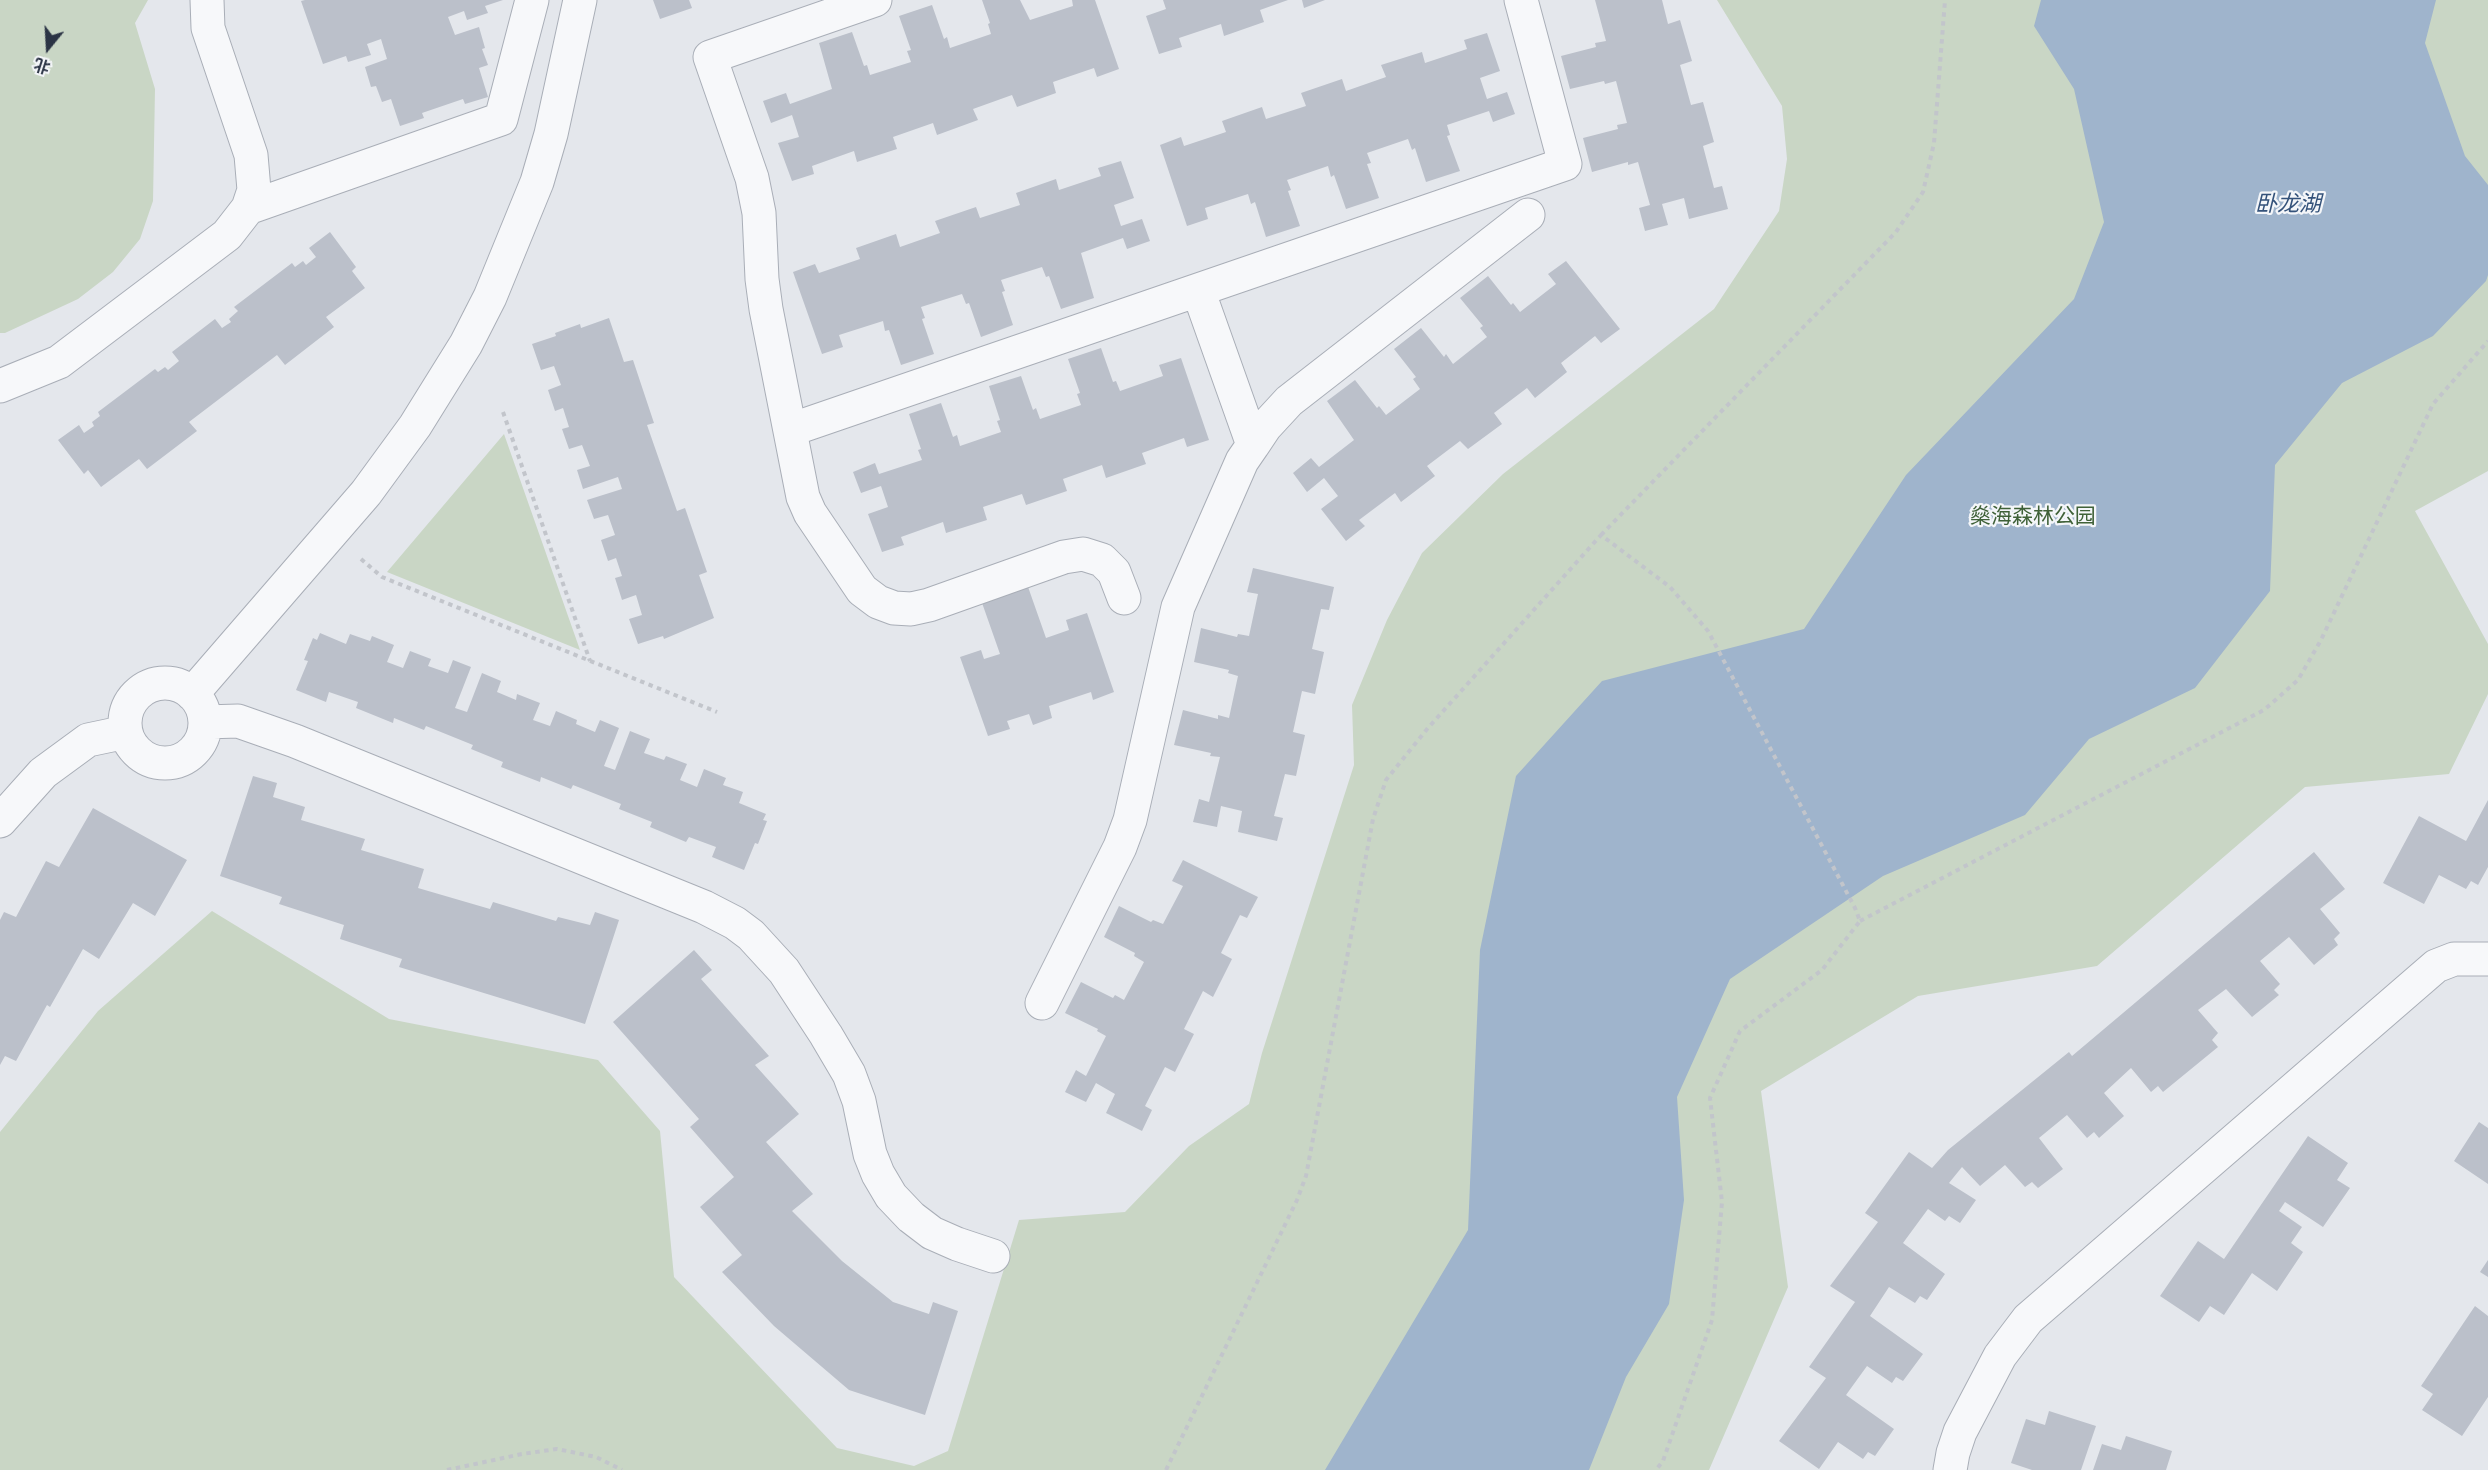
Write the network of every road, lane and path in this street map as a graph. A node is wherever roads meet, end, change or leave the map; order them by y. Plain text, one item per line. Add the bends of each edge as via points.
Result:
1 (207, 0) edge
2 (532, 0) edge
3 (580, 0) edge
4 (875, 0) edge
5 (1521, 0) edge
6 (1945, 0) edge
7 (248, 208) junction
8 (1528, 215) dead end
9 (1198, 290) junction
10 (2488, 341) edge
11 (0, 386) edge
12 (503, 412) dead end
13 (790, 430) junction
14 (1253, 445) junction
15 (331, 534) junction
16 (1601, 535) junction
17 (1124, 598) dead end
18 (590, 661) junction
19 (198, 708) junction
20 (717, 712) dead end
21 (126, 732) junction
22 (0, 821) edge
23 (1860, 921) junction
24 (2488, 959) edge
25 (1042, 1003) dead end
26 (993, 1256) dead end
27 (1951, 1464) edge
28 (447, 1470) edge
29 (622, 1470) edge
30 (1166, 1470) edge
31 (1656, 1470) edge

1 - 7 lane via 208,28 251,155 254,190
2 - 7 lane via 501,119
3 - 15 lane via 537,182 490,297 415,426
4 - 13 lane via 710,57 752,178 759,213 766,309
5 - 9 lane via 1564,164
6 - 16 path via 1934,143 1923,192 1896,232
7 - 11 lane via 227,235 59,362
8 - 14 lane via 1289,401
9 - 13 lane
9 - 14 lane
10 - 23 path via 2433,404 2321,640 2298,680 2264,711
12 - 18 path
13 - 17 lane via 803,497 810,513 862,590 878,602 894,608 929,605 1064,557 1083,554 1102,560 1114,572
14 - 25 lane via 1242,461 1178,607 1127,829
15 - 18 path via 382,577
15 - 19 lane
16 - 23 path via 1670,587 1708,631
16 - 30 path via 1386,780 1373,819 1306,1176
18 - 20 path
19 - 21 lane via 173,684 147,687 129,706
19 - 21 lane via 204,735 198,747 183,759 164,764 151,761 130,744
19 - 26 lane via 295,741 735,923 784,971 849,1074 870,1154 891,1196 932,1233
21 - 22 lane via 88,740 43,773
23 - 31 path via 1822,970 1740,1031 1710,1098 1722,1202 1712,1320 1663,1461
24 - 27 lane via 2454,958 2436,966 2028,1319 2000,1356 1960,1432
28 - 29 path via 557,1449 596,1457

